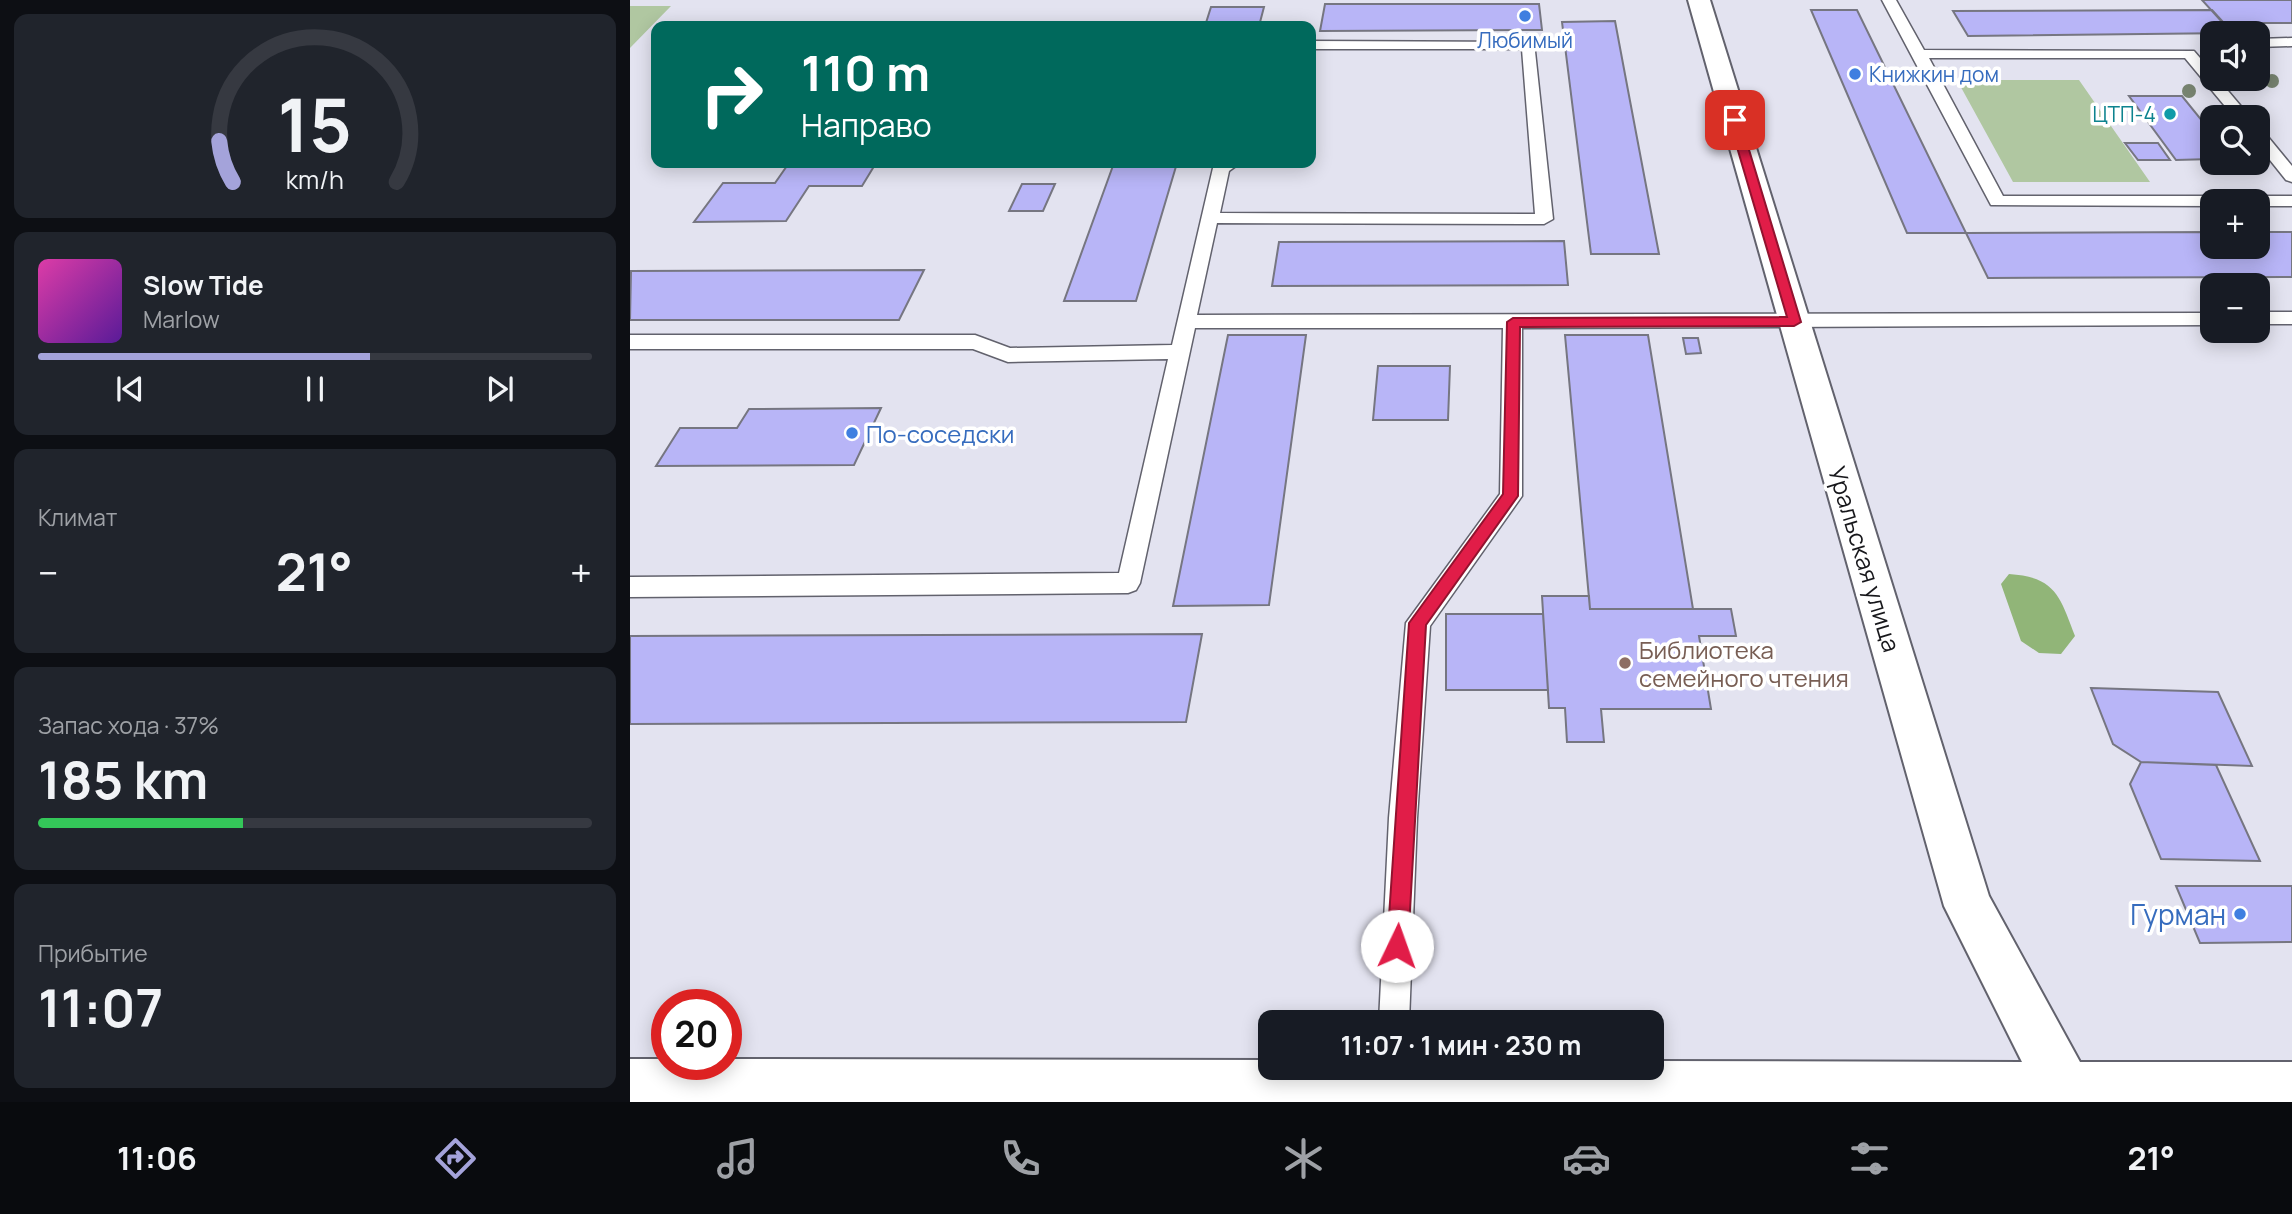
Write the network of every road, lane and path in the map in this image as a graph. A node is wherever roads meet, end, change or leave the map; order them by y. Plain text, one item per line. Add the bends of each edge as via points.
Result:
1 (1699, 0) edge
2 (1889, 0) edge
3 (2292, 42) edge
4 (2270, 43) edge
5 (1316, 44) edge
6 (2200, 52) edge
7 (1919, 54) junction
8 (2189, 54) junction
9 (2232, 105) edge
10 (2270, 150) edge
11 (1221, 168) edge
12 (2292, 177) edge
13 (2292, 201) edge
14 (1210, 218) junction
15 (2200, 318) edge
16 (2270, 318) edge
17 (2292, 318) edge
18 (1186, 322) junction
19 (1513, 322) junction
20 (1794, 322) junction
21 (630, 342) edge
22 (1180, 352) junction
23 (630, 587) edge
24 (1395, 1010) edge
25 (1345, 1080) edge
26 (1466, 1080) edge
27 (630, 1086) edge
28 (2292, 1089) edge
29 (997, 1095) edge
30 (2068, 1096) edge

1 - 20 street, Уральская улица
2 - 7 lane
3 - 4 lane
5 - 14 lane via 1529,45 1544,219
6 - 8 lane
7 - 8 lane
7 - 13 lane via 1997,201
8 - 9 lane
10 - 12 lane
11 - 14 lane
14 - 18 lane
15 - 20 lane
16 - 17 lane
18 - 19 lane
18 - 22 lane
19 - 20 lane
19 - 24 lane via 1511,496 1418,623
20 - 30 street, Уральская улица via 1968,906
21 - 22 lane via 975,342 1008,355
22 - 23 lane via 1128,583
25 - 29 street
26 - 30 street
27 - 29 street
28 - 30 street

